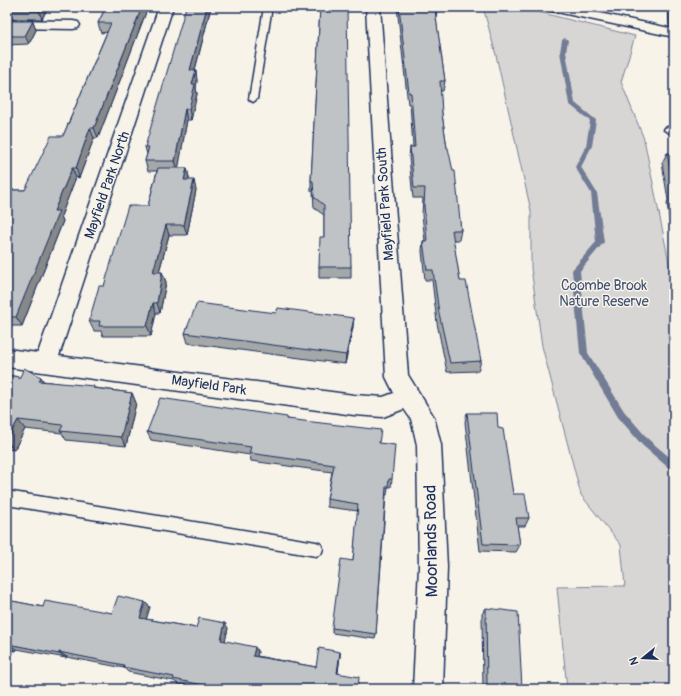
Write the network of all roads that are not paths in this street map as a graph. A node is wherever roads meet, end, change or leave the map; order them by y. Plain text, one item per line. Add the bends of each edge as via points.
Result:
1 (166, 7) edge
2 (268, 7) edge
3 (373, 7) edge
4 (552, 7) edge
5 (7, 24) edge
6 (73, 25) dead end
7 (674, 33) edge
8 (253, 99) dead end
9 (7, 358) edge
10 (46, 363) junction
11 (410, 397) junction
12 (7, 498) edge
13 (316, 549) dead end
14 (428, 689) edge

1 - 10 street, Mayfield Park North
2 - 8 lane
3 - 11 street, Mayfield Park South via 395,353 398,377
4 - 7 street
5 - 6 street
9 - 10 street, Mayfield Park
10 - 11 street, Mayfield Park via 354,405 383,407
11 - 14 street, Moorlands Road via 422,417 429,445 433,567
12 - 13 lane

